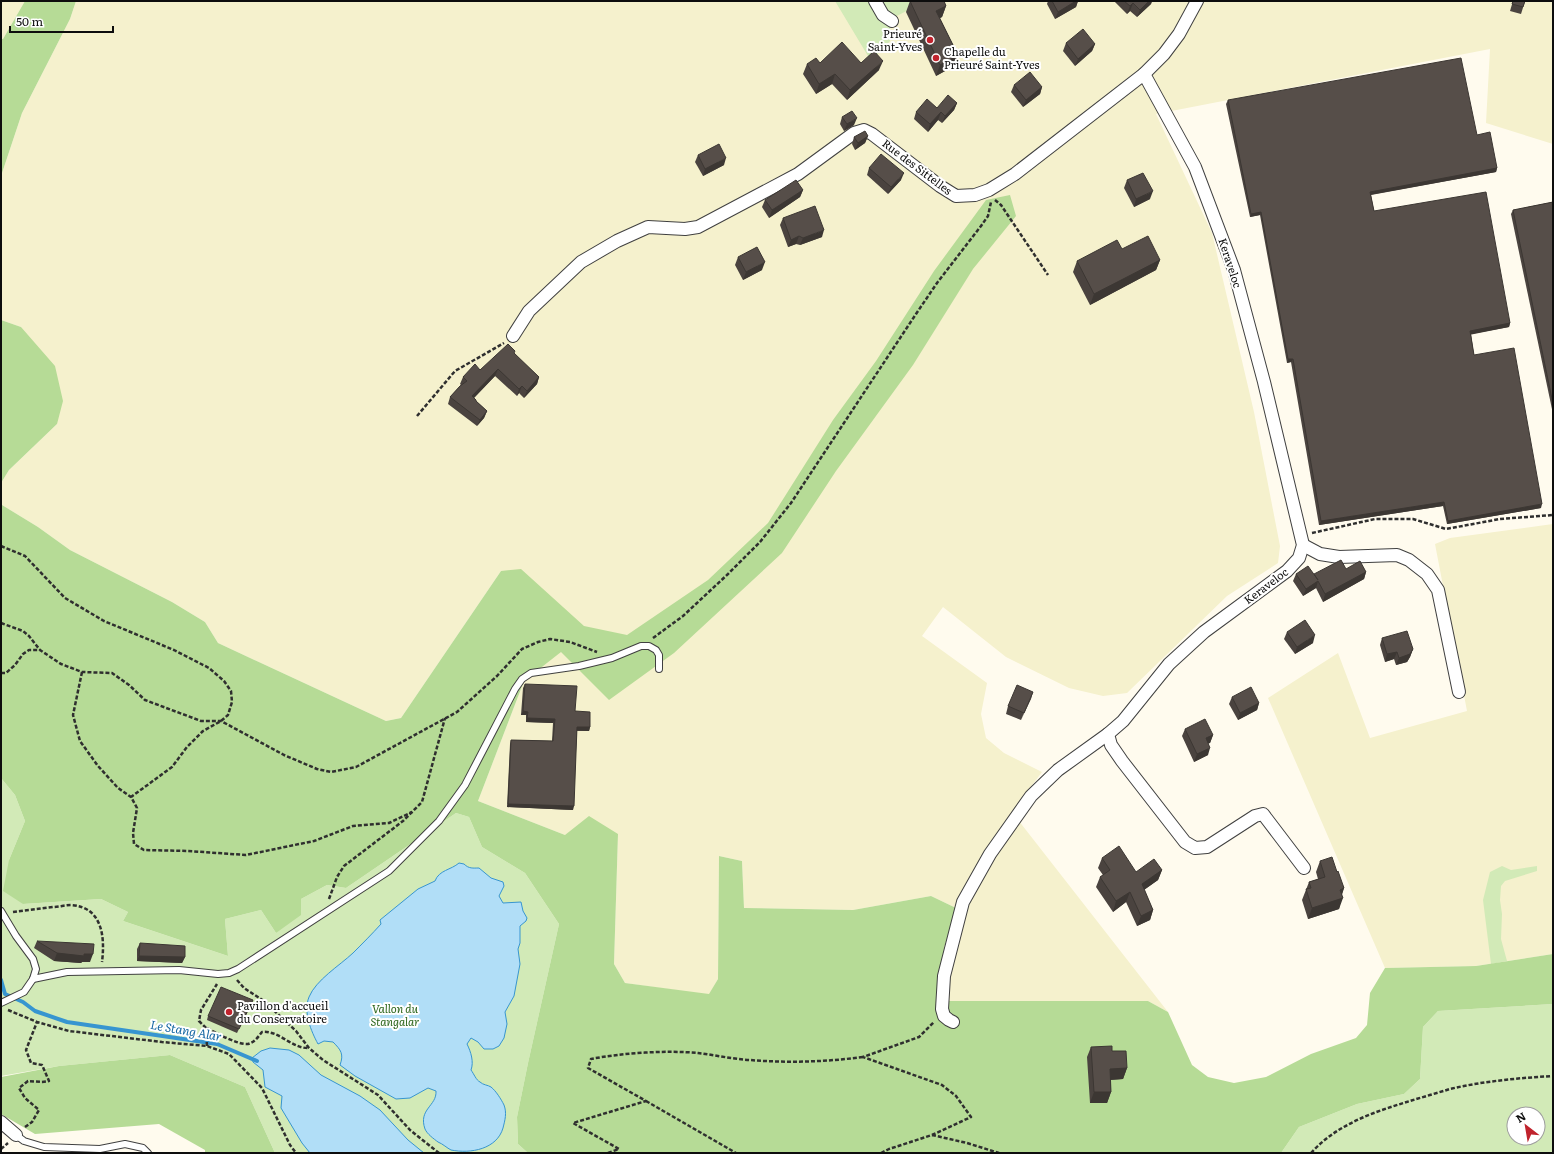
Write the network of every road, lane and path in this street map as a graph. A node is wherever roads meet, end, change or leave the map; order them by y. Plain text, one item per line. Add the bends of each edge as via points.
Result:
1 (874, 1) edge
2 (1197, 1) edge
3 (892, 21) dead end
4 (1144, 74) junction
5 (1048, 274) dead end
6 (512, 336) joint
7 (417, 416) dead end
8 (1553, 515) edge
9 (1302, 540) junction
10 (1, 546) edge
11 (1, 623) edge
12 (641, 646) junction
13 (40, 650) junction
14 (612, 658) junction
15 (659, 669) dead end
16 (82, 672) junction
17 (1, 673) edge
18 (1460, 692) dead end
19 (445, 718) junction
20 (221, 721) junction
21 (1108, 734) junction
22 (131, 797) junction
23 (412, 812) junction
24 (1304, 868) dead end
25 (330, 911) junction
26 (2, 912) edge
27 (103, 950) dead end
28 (229, 973) junction
29 (33, 979) junction
30 (1, 1003) edge
31 (942, 1008) junction
32 (7, 1010) dead end
33 (37, 1022) junction
34 (953, 1022) dead end
35 (206, 1028) junction
36 (207, 1046) junction
37 (309, 1048) junction
38 (863, 1057) junction
39 (1553, 1076) edge
40 (646, 1101) junction
41 (1, 1122) edge
42 (16, 1135) junction
43 (932, 1135) junction
44 (148, 1153) edge
45 (296, 1153) edge
46 (439, 1153) edge
47 (608, 1153) edge
48 (736, 1153) edge
49 (881, 1153) edge
50 (999, 1153) edge
51 (1311, 1153) edge

1 - 3 street via 883,15
2 - 4 street, Rue des Sittelles via 1176,39
4 - 6 street, Rue des Sittelles via 1015,174 989,190 975,195 956,196 872,134 864,130 854,133 798,174 698,226 685,229 648,227 616,241 581,262 529,311
4 - 9 street, Keraveloc via 1195,166 1234,270
5 - 12 path via 1001,205 992,197 985,221 937,283 791,503 760,542 728,574 683,616
6 - 7 path via 500,347 456,371
8 - 9 path via 1500,519 1446,529 1413,519 1375,519
9 - 18 street via 1320,554 1339,557 1397,555 1409,560 1427,574 1438,590
9 - 21 street, Keraveloc via 1299,558 1288,571 1204,632 1169,664 1123,721
10 - 20 path via 25,556 65,598 104,621 174,650 209,668 231,691 232,702 228,715
11 - 13 path via 23,631
12 - 14 lane
12 - 15 lane via 649,646 656,650 659,655
13 - 16 path via 61,664
13 - 17 path via 29,650 6,673
14 - 19 path via 570,642 550,639 538,642 522,649 463,707
14 - 25 lane via 531,673 522,679 514,689 465,785 439,821 389,871
16 - 20 path via 112,673 145,700 202,721
16 - 22 path via 74,715 80,741 118,788
19 - 20 path via 356,767 330,772 284,754
19 - 23 path via 422,802
20 - 22 path via 203,731 172,767
21 - 24 street via 1111,745 1122,761 1185,842 1195,848 1207,847 1255,816 1263,814
21 - 31 street, Keraveloc via 1058,770 1031,796 990,854 963,902 944,976
22 - 23 path via 137,808 132,833 134,844 144,850 246,854 314,841 353,826 389,823
23 - 25 path via 344,866 328,896
25 - 28 lane
26 - 27 path via 72,905 84,909 96,916 102,930
26 - 29 lane via 33,959 36,969
28 - 29 lane via 179,970 66,972
28 - 35 path via 217,983 201,1010 199,1021
28 - 37 path via 296,1031
29 - 30 lane via 24,992
31 - 34 street via 944,1016
31 - 38 path via 938,1018 919,1037
32 - 33 path
33 - 36 path via 69,1031
33 - 42 path via 26,1050 32,1062 42,1065 50,1081 28,1081 19,1088 24,1098 39,1110 32,1122
35 - 36 path
35 - 37 path via 247,1044 256,1040 262,1032 270,1031 302,1049
36 - 45 path via 229,1054 262,1088
37 - 46 path via 323,1060 378,1095 410,1130
38 - 40 path via 797,1062 749,1060 696,1053 649,1053 591,1059 588,1068
38 - 43 path via 942,1085 956,1096 972,1117
39 - 51 path via 1518,1078 1451,1089 1382,1110 1344,1126 1320,1143
40 - 47 path via 572,1123 619,1149
40 - 48 path
41 - 42 street
42 - 44 lane via 24,1141 44,1147 100,1149 125,1144 143,1148
43 - 49 path
43 - 50 path via 967,1142

